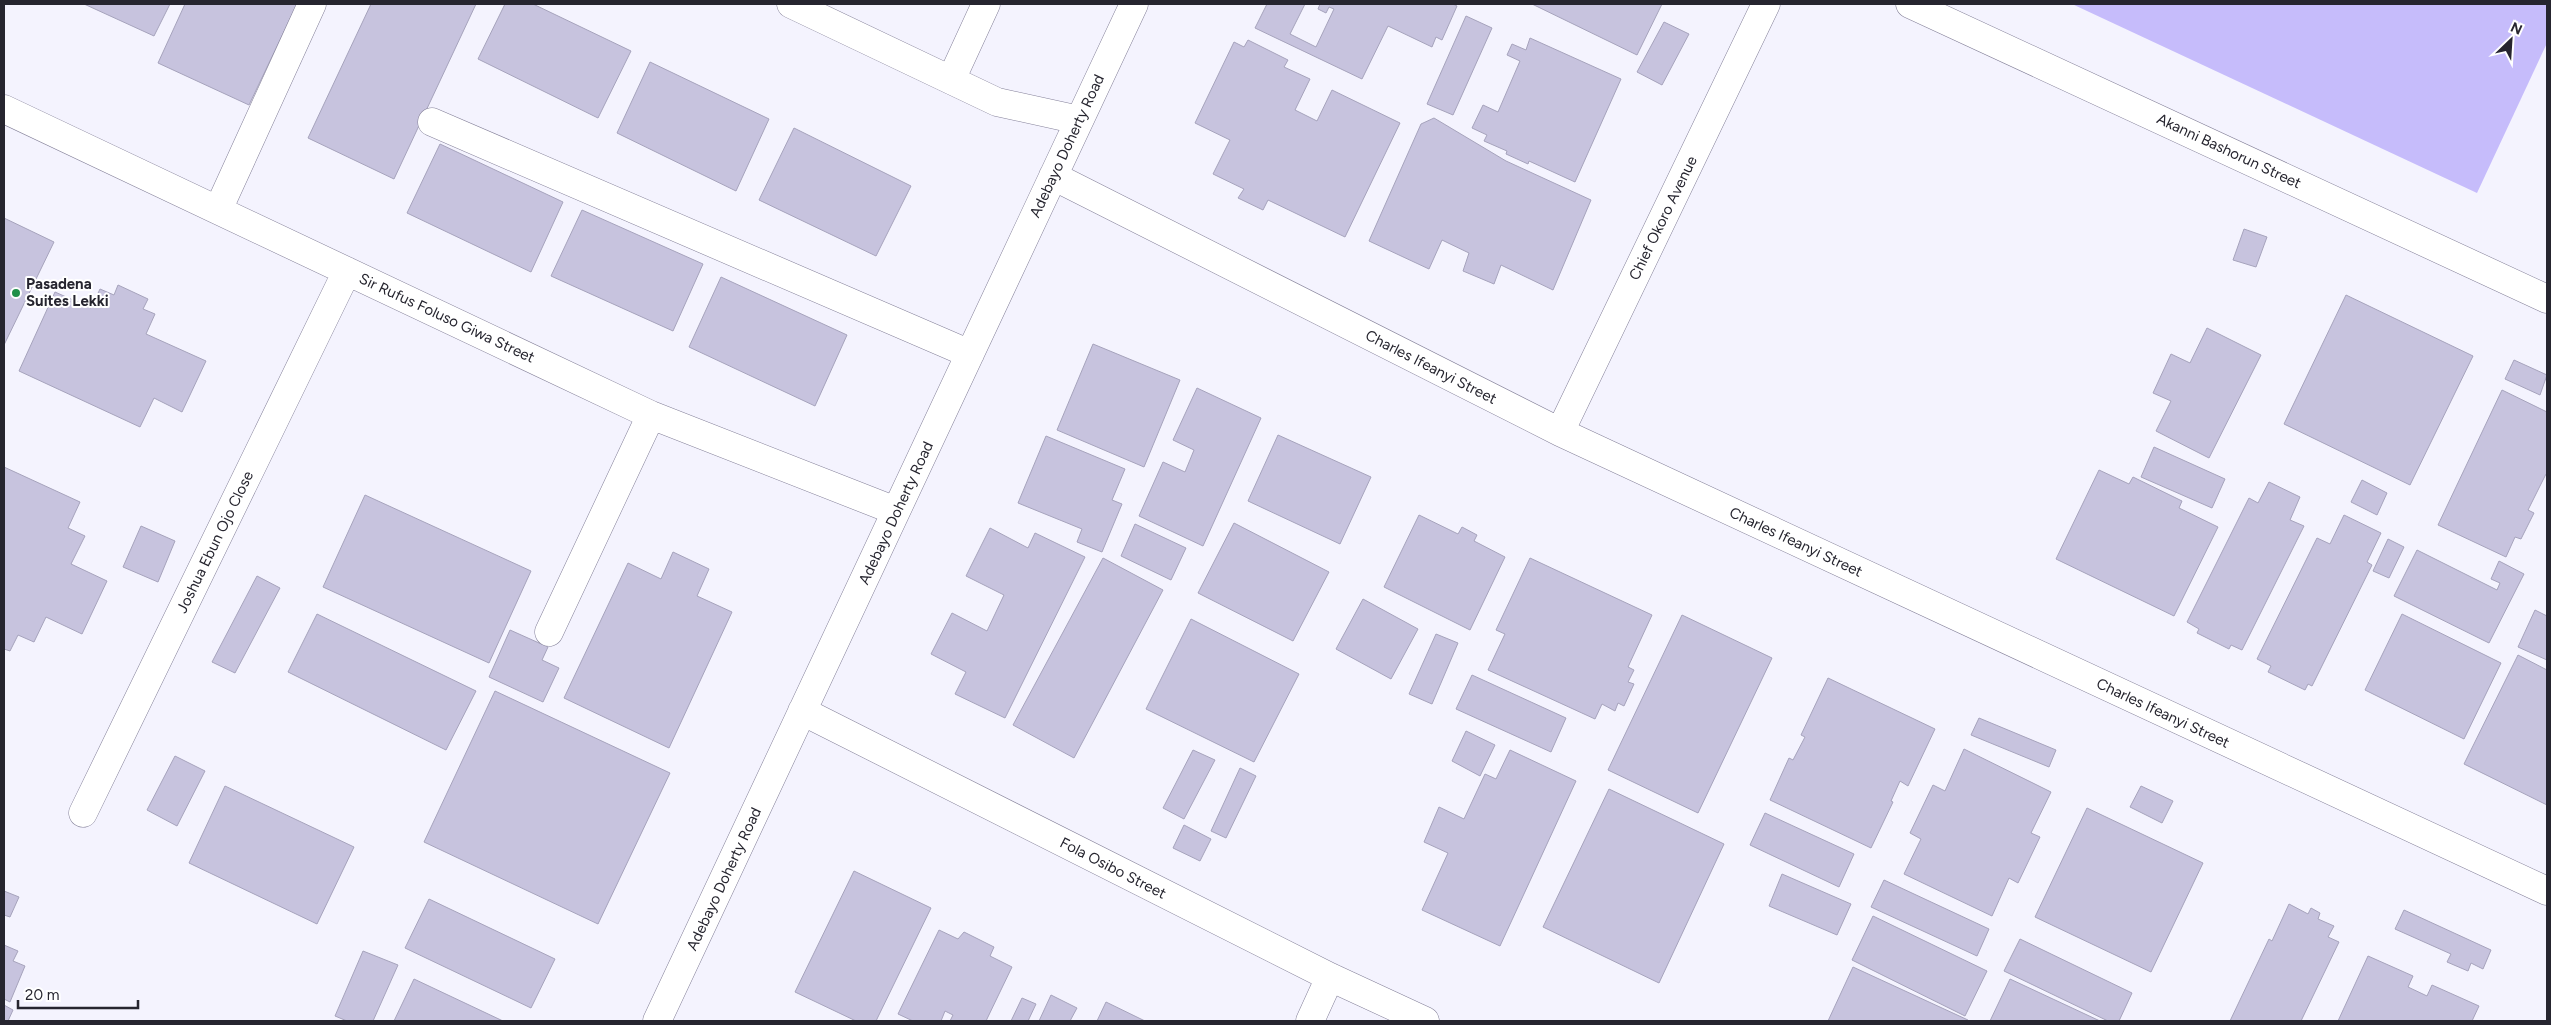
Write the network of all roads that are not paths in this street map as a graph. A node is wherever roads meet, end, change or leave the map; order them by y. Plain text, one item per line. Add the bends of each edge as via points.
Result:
1 (312, 4) edge
2 (791, 4) edge
3 (986, 4) edge
4 (1766, 4) edge
5 (1910, 4) edge
6 (1127, 5) edge
7 (952, 80) junction
8 (4, 109) edge
9 (1079, 120) junction
10 (432, 122) dead end
11 (1053, 176) junction
12 (218, 210) junction
13 (347, 271) junction
14 (2547, 299) edge
15 (970, 354) junction
16 (651, 415) junction
17 (1560, 432) junction
18 (896, 511) junction
19 (549, 632) dead end
20 (802, 711) junction
21 (83, 813) dead end
22 (2547, 891) edge
23 (1330, 977) junction
24 (657, 1021) edge
25 (1310, 1021) edge
26 (1425, 1021) edge

1 - 12 street
2 - 7 street
3 - 7 street
4 - 17 street, Chief Okoro Avenue
5 - 14 street, Akanni Bashorun Street
6 - 9 street, Adebayo Doherty Road
7 - 9 street via 997,102
8 - 12 street, Sir Rufus Foluso Giwa Street
9 - 11 street, Adebayo Doherty Road
10 - 15 street
11 - 15 street, Adebayo Doherty Road
11 - 17 street, Charles Ifeanyi Street
12 - 13 street, Sir Rufus Foluso Giwa Street
13 - 16 street, Sir Rufus Foluso Giwa Street
13 - 21 street, Joshua Ebun Ojo Close
15 - 18 street, Adebayo Doherty Road
16 - 18 street, Sir Rufus Foluso Giwa Street
16 - 19 street
17 - 22 street, Charles Ifeanyi Street
18 - 20 street, Adebayo Doherty Road
20 - 23 street, Fola Osibo Street
20 - 24 street, Adebayo Doherty Road
23 - 25 street
23 - 26 street, Fola Osibo Street

